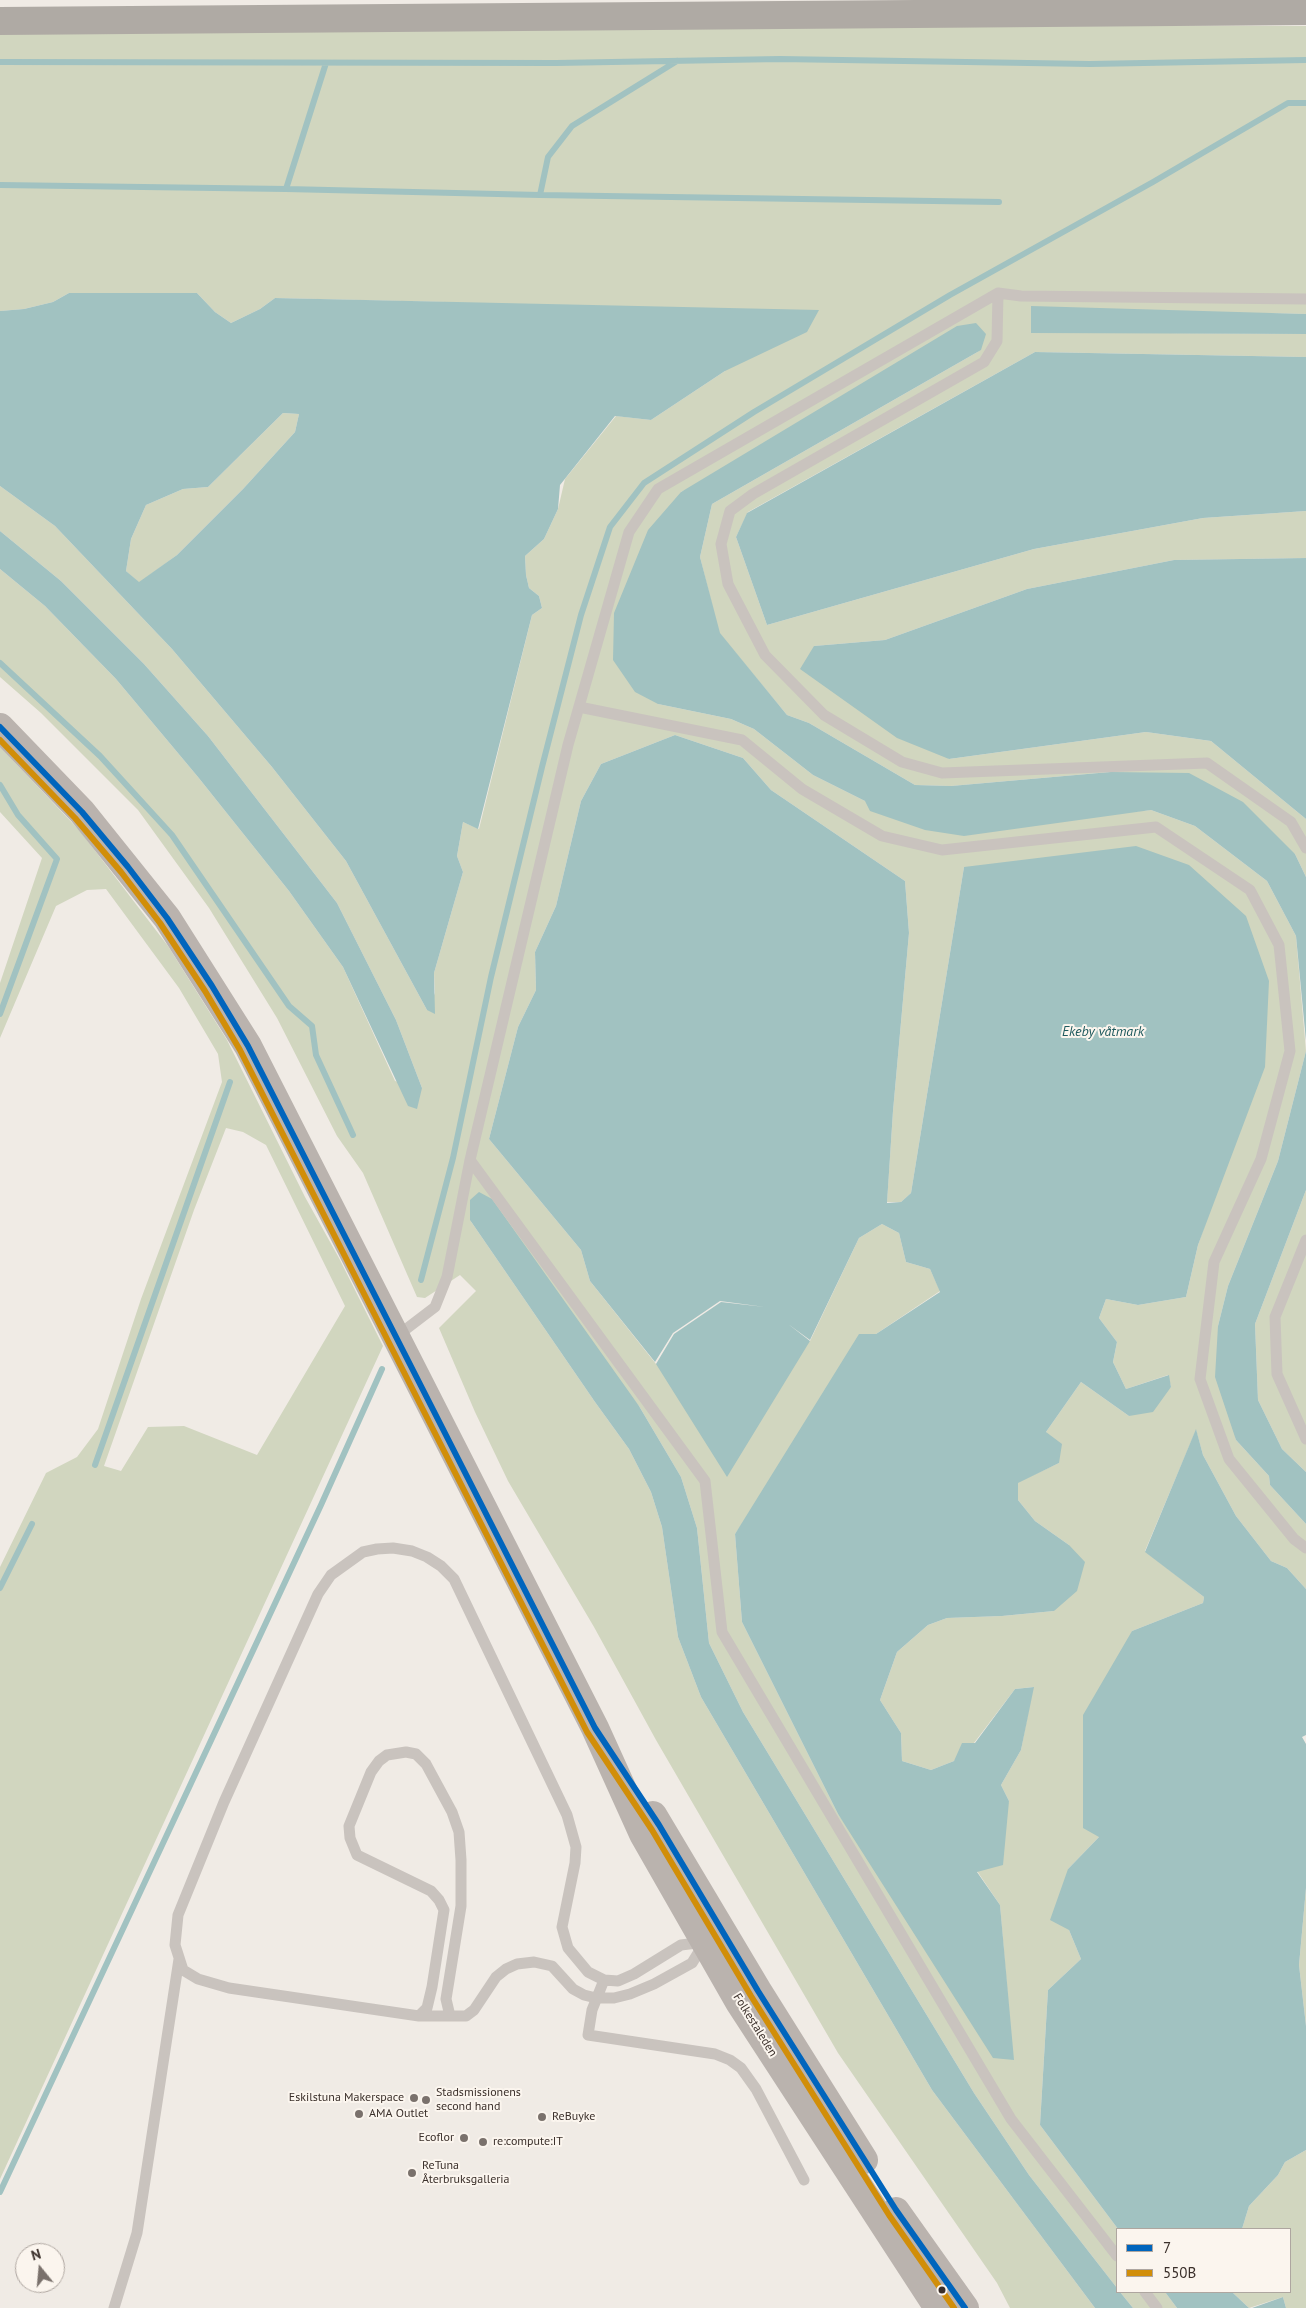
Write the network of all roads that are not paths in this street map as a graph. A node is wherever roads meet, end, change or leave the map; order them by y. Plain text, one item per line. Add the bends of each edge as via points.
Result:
1 (1306, 11) edge
2 (0, 21) edge
3 (998, 293) junction
4 (1306, 299) edge
5 (579, 707) junction
6 (0, 727) edge
7 (1306, 848) edge
8 (470, 1160) junction
9 (1306, 1240) edge
10 (397, 1336) junction
11 (1306, 1440) edge
12 (1306, 1548) edge
13 (461, 1894) junction
14 (439, 1900) junction
15 (714, 1937) junction
16 (178, 1960) junction
17 (604, 1980) junction
18 (596, 1998) junction
19 (419, 2016) junction
20 (450, 2016) junction
21 (804, 2180) dead end
22 (1116, 2255) edge
23 (1146, 2293) edge
24 (114, 2308) edge
25 (938, 2308) edge
26 (965, 2308) edge
27 (1157, 2308) edge

1 - 2 highway
3 - 4 lane via 1021,296
3 - 5 lane via 658,488 629,532
3 - 7 lane via 997,341 984,362 753,494 730,511 721,544 728,584 765,655 824,716 902,762 942,773 1207,762 1291,822
5 - 8 lane
5 - 12 lane via 742,740 802,789 882,836 942,850 1156,827 1250,890 1279,945 1290,1051 1261,1159 1214,1262 1200,1379 1229,1459 1294,1540
6 - 10 main road, Folkestaleden via 82,812 167,918 197,963 248,1046
8 - 10 lane via 448,1277 435,1306
8 - 22 lane via 705,1481 722,1632 1011,2119
9 - 11 lane via 1275,1317 1277,1374
10 - 15 main road, Folkestaleden via 595,1728 643,1834
13 - 14 lane
13 - 14 lane via 459,1832 436,1780 416,1754 387,1755 371,1772 349,1826 353,1848 365,1860 431,1891
13 - 20 lane via 446,1998
14 - 19 lane via 444,1910 434,1977 427,2008
15 - 17 lane via 681,1945 634,1974 618,1980
15 - 18 lane via 692,1963 654,1984 614,1998
15 - 25 main road, Folkestaleden via 739,2002
15 - 26 main road, Folkestaleden via 758,1991 896,2210
16 - 17 lane via 175,1945 178,1915 224,1802 318,1594 331,1575 363,1552 393,1548 412,1551 441,1566 454,1579 485,1642 573,1832 575,1863 562,1927 568,1948 588,1972
16 - 19 lane via 183,1970 198,1979 229,1988
16 - 24 lane via 137,2233
17 - 18 lane
18 - 20 lane via 573,1989 552,1966 544,1963 517,1964 496,1977 474,2010 466,2016
18 - 21 lane via 588,2035 715,2054 741,2068 756,2089
19 - 20 lane
23 - 27 lane

